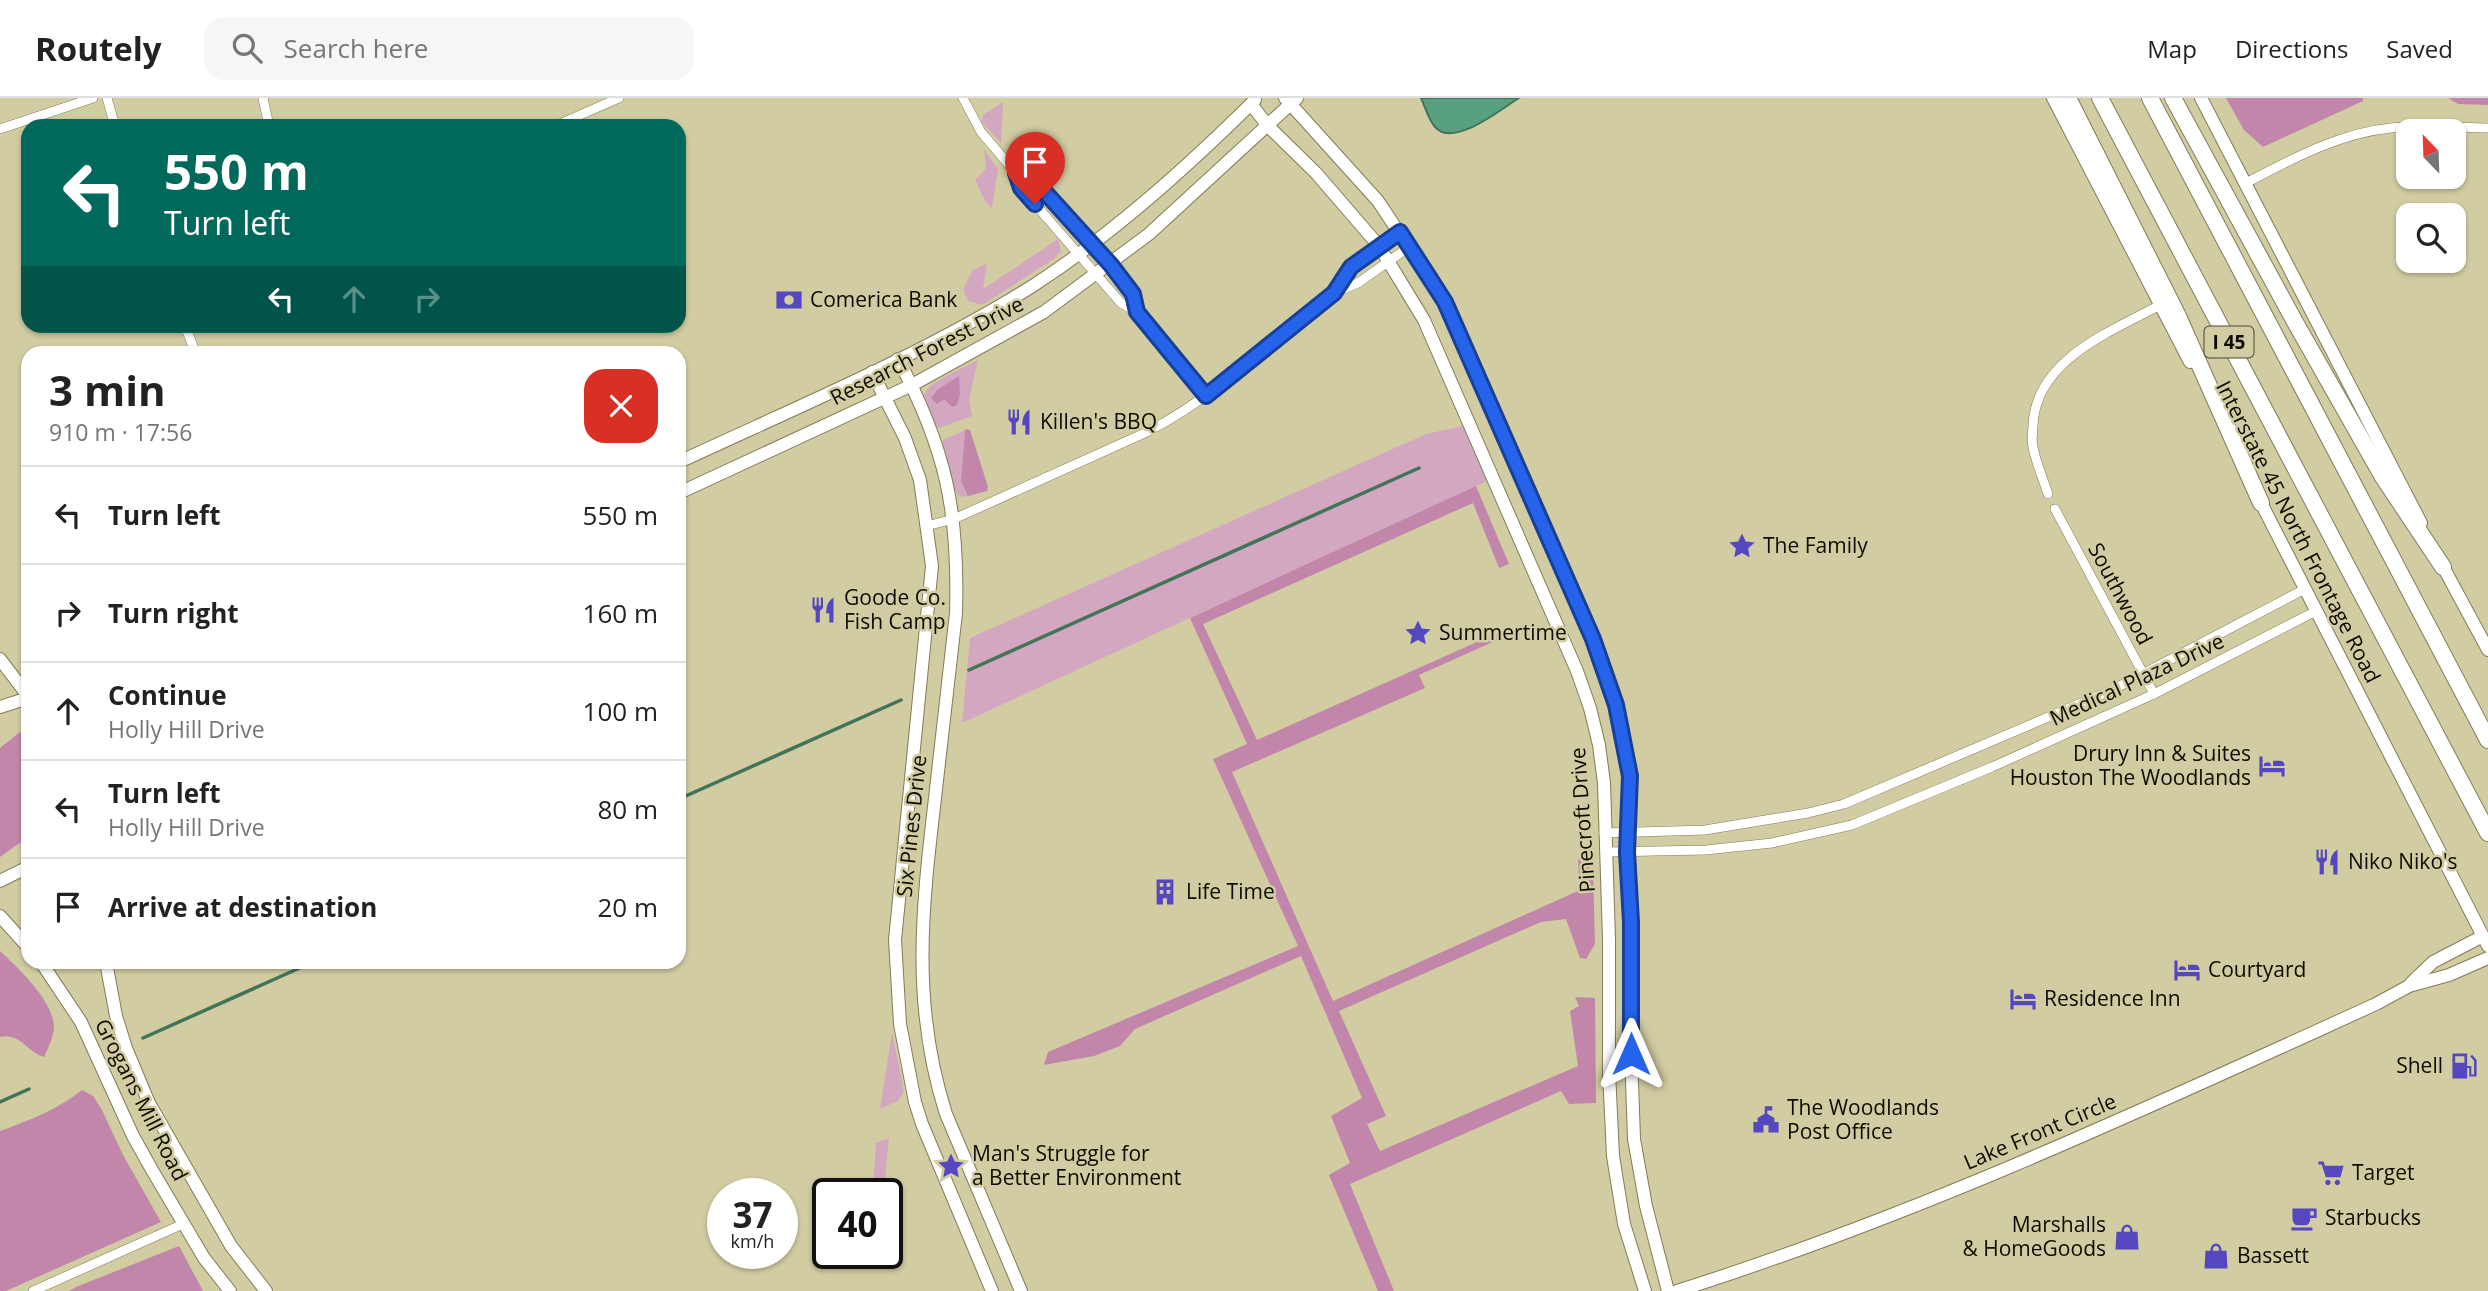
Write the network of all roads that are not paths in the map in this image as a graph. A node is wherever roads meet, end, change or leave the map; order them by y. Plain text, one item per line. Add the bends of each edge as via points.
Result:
1 (93, 98) edge
2 (107, 98) edge
3 (263, 98) edge
4 (619, 98) edge
5 (962, 98) edge
6 (2053, 98) edge
7 (2068, 98) edge
8 (2100, 98) edge
9 (2150, 98) edge
10 (2173, 98) edge
11 (2201, 98) edge
12 (1291, 100) edge
13 (1254, 101) edge
14 (26, 119) edge
15 (112, 119) edge
16 (268, 119) edge
17 (571, 119) edge
18 (21, 121) edge
19 (1268, 127) junction
20 (2488, 128) edge
21 (0, 129) edge
22 (1016, 173) junction
23 (2246, 183) junction
24 (1400, 232) junction
25 (1092, 244) junction
26 (1379, 246) junction
27 (1409, 247) junction
28 (1078, 254) junction
29 (1388, 261) junction
30 (1111, 265) junction
31 (1097, 275) junction
32 (1334, 293) junction
33 (2162, 304) junction
34 (1137, 312) junction
35 (898, 359) junction
36 (872, 372) junction
37 (912, 385) junction
38 (1206, 396) junction
39 (885, 397) junction
40 (686, 459) edge
41 (686, 490) edge
42 (2048, 494) dead end
43 (2261, 503) junction
44 (2055, 509) dead end
45 (954, 519) junction
46 (926, 526) junction
47 (2443, 567) junction
48 (2305, 589) junction
49 (2316, 611) junction
50 (2488, 650) edge
51 (0, 659) edge
52 (2144, 675) junction
53 (21, 688) edge
54 (2154, 694) junction
55 (21, 700) edge
56 (0, 707) edge
57 (2488, 740) edge
58 (915, 743) junction
59 (940, 748) junction
60 (1628, 832) junction
61 (1604, 833) junction
62 (2488, 833) edge
63 (1605, 852) junction
64 (1627, 852) junction
65 (21, 870) edge
66 (0, 881) edge
67 (0, 916) edge
68 (897, 917) junction
69 (922, 918) junction
70 (21, 939) edge
71 (2485, 941) edge
72 (2488, 957) edge
73 (46, 969) edge
74 (107, 969) edge
75 (2409, 986) junction
76 (183, 1224) junction
77 (33, 1291) edge
78 (230, 1291) edge
79 (266, 1291) edge
80 (992, 1291) edge
81 (1021, 1291) edge
82 (1645, 1291) edge
83 (1668, 1291) edge
84 (1677, 1291) edge

1 - 14 street
2 - 15 street
3 - 16 street
4 - 17 street
5 - 22 street via 981,132
6 - 33 street, Interstate 45 North Frontage Road
7 - 43 highway via 2177,314
8 - 62 highway, I 45
9 - 57 highway, I 45
10 - 47 highway via 2383,477
11 - 23 street
12 - 19 street, Research Forest Drive
12 - 24 street, Pinecroft Drive
13 - 19 street, Pinecroft Drive
13 - 25 street, Research Forest Drive
18 - 21 street
19 - 26 street, Pinecroft Drive via 1316,173
19 - 30 street, Research Forest Drive
20 - 23 street via 2426,126 2369,131 2313,149
22 - 25 street via 1034,180
22 - 28 street via 1021,188
23 - 47 street
24 - 26 street
24 - 27 street, Pinecroft Drive
25 - 28 street, Research Forest Drive
25 - 30 street
26 - 29 street, Pinecroft Drive
26 - 32 street via 1351,267
27 - 29 street
27 - 60 street, Pinecroft Drive via 1445,302 1600,658 1627,755
28 - 31 street
28 - 35 street, Research Forest Drive via 1031,287
29 - 32 street via 1358,283
29 - 61 street, Pinecroft Drive via 1424,320 1577,671 1599,745
30 - 31 street, Research Forest Drive
30 - 34 street via 1133,294
31 - 34 street via 1121,303
31 - 37 street, Research Forest Drive via 1017,328
32 - 38 street
33 - 42 street via 2095,339 2070,357 2045,385 2034,415 2032,445
33 - 43 street, Interstate 45 North Frontage Road
34 - 38 street
35 - 36 street, Research Forest Drive
35 - 37 street, Six Pines Drive
36 - 39 street, Six Pines Drive
36 - 40 street, Research Forest Drive
37 - 39 street, Research Forest Drive
37 - 45 street, Six Pines Drive via 946,474
38 - 45 street via 1147,432
39 - 41 street, Research Forest Drive
39 - 46 street, Six Pines Drive via 920,480
43 - 48 street, Interstate 45 North Frontage Road
44 - 52 street, Southwood
45 - 46 street
45 - 59 street, Six Pines Drive via 956,612
46 - 58 street, Six Pines Drive via 932,566
47 - 50 street
48 - 49 street, Interstate 45 North Frontage Road
48 - 52 street, Medical Plaza Drive
49 - 54 street, Medical Plaza Drive
49 - 71 street, Interstate 45 North Frontage Road
51 - 53 street
52 - 54 street, Southwood
52 - 60 street, Medical Plaza Drive via 1844,804 1704,830
54 - 64 street, Medical Plaza Drive via 1852,825 1772,844
55 - 56 street
58 - 59 street
58 - 68 street, Six Pines Drive
59 - 69 street, Six Pines Drive
60 - 61 street, Medical Plaza Drive
60 - 64 street, Pinecroft Drive
61 - 63 street, Pinecroft Drive
63 - 64 street, Medical Plaza Drive
63 - 82 street, Pinecroft Drive via 1613,1156 1624,1224
64 - 83 street, Pinecroft Drive via 1634,1139
65 - 66 street
67 - 70 street
68 - 69 street
68 - 80 street, Six Pines Drive via 897,999 915,1102
69 - 81 street, Six Pines Drive via 925,1016 940,1096
71 - 75 street, Lake Front Circle via 2433,962
72 - 75 street, Lake Front Circle
73 - 76 street, Grogans Mill Road via 81,1023 133,1136
74 - 79 street, Grogans Mill Road via 116,1016 149,1103 231,1246
75 - 84 street, Lake Front Circle via 2176,1094 1923,1203 1814,1246
76 - 77 street
76 - 78 street, Grogans Mill Road

